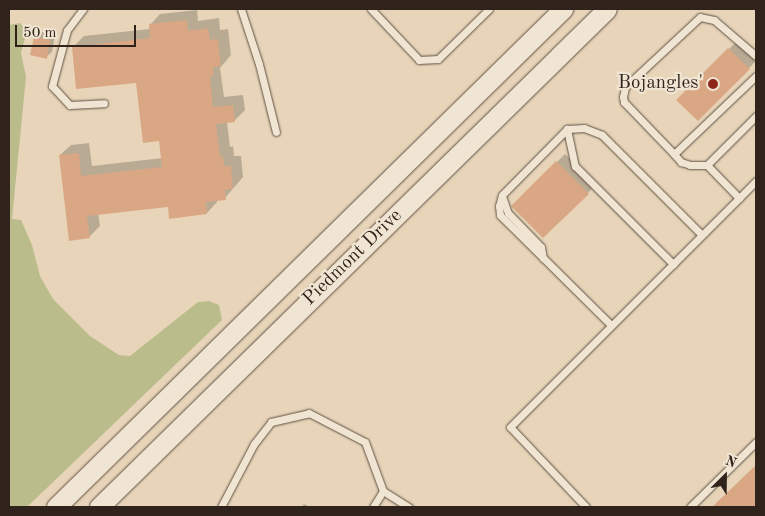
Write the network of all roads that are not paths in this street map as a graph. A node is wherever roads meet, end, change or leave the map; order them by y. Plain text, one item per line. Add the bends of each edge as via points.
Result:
1 (83, 9) edge
2 (241, 9) edge
3 (371, 9) edge
4 (489, 9) edge
5 (563, 9) edge
6 (607, 9) edge
7 (756, 56) edge
8 (756, 76) edge
9 (104, 103) dead end
10 (756, 116) edge
11 (566, 129) junction
12 (276, 132) dead end
13 (674, 154) junction
14 (707, 165) junction
15 (756, 181) edge
16 (739, 198) junction
17 (702, 235) junction
18 (673, 264) junction
19 (611, 325) junction
20 (756, 442) edge
21 (384, 491) junction
22 (56, 507) edge
23 (98, 507) edge
24 (221, 507) edge
25 (373, 507) edge
26 (409, 507) edge
27 (586, 507) edge
28 (690, 507) edge

1 - 9 lane via 67,30 52,86 70,105
2 - 12 lane
3 - 4 lane via 420,60 438,58
5 - 22 main road, Piedmont Drive
6 - 23 main road, Piedmont Drive
7 - 13 lane via 714,20 700,17 625,87 624,102
8 - 13 lane
10 - 14 lane
11 - 17 lane via 584,128 602,135
11 - 18 lane via 575,166
11 - 19 lane via 502,196 500,215
13 - 14 lane via 681,162
14 - 16 lane
15 - 16 lane
16 - 17 lane
17 - 18 lane
18 - 19 lane
19 - 27 lane via 510,427
20 - 28 lane
21 - 24 lane via 365,442 309,413 271,422 254,444
21 - 25 lane
21 - 26 lane

